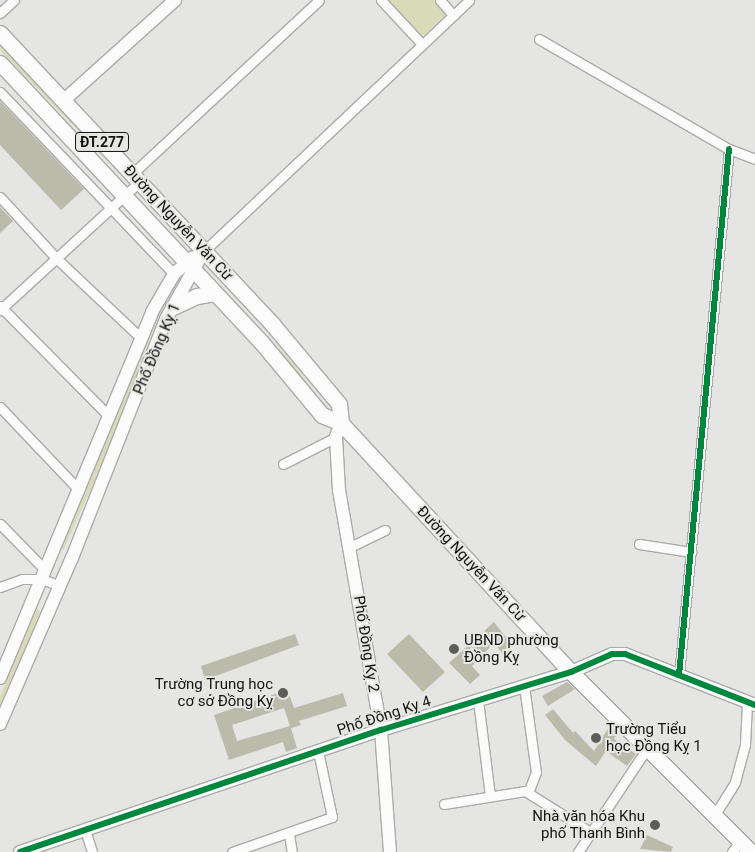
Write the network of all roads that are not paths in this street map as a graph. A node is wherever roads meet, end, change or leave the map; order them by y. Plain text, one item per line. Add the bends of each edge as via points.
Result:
1 (14, 0) edge
2 (175, 0) edge
3 (319, 0) edge
4 (381, 0) edge
5 (440, 0) edge
6 (469, 0) edge
7 (0, 13) edge
8 (453, 15) junction
9 (0, 33) edge
10 (539, 39) dead end
11 (421, 43) junction
12 (0, 63) edge
13 (0, 92) edge
14 (64, 101) junction
15 (729, 149) junction
16 (755, 159) edge
17 (136, 178) junction
18 (125, 195) junction
19 (0, 198) edge
20 (109, 208) junction
21 (204, 251) junction
22 (56, 258) junction
23 (190, 267) junction
24 (174, 274) junction
25 (215, 293) junction
26 (173, 307) junction
27 (1, 308) edge
28 (141, 338) junction
29 (0, 407) edge
30 (108, 415) junction
31 (338, 430) junction
32 (283, 464) dead end
33 (79, 490) junction
34 (0, 524) edge
35 (385, 530) dead end
36 (639, 544) dead end
37 (350, 547) junction
38 (691, 552) junction
39 (43, 574) junction
40 (60, 586) junction
41 (0, 587) edge
42 (571, 672) junction
43 (679, 675) junction
44 (0, 678) edge
45 (524, 686) junction
46 (478, 700) junction
47 (751, 704) edge
48 (0, 724) edge
49 (381, 730) junction
50 (647, 748) junction
51 (318, 751) junction
52 (528, 793) junction
53 (490, 796) junction
54 (444, 804) dead end
55 (714, 816) junction
56 (85, 830) junction
57 (590, 832) junction
58 (289, 834) junction
59 (741, 848) edge
60 (20, 852) edge
61 (92, 852) edge
62 (232, 852) edge
63 (292, 852) edge
64 (390, 852) edge
65 (578, 852) edge

1 - 7 street
2 - 14 street
3 - 17 street
4 - 11 street
5 - 8 street
6 - 8 street
8 - 11 street
9 - 14 main road, Đường Nguyễn Văn Cừ / ĐT.277
10 - 15 street
11 - 21 street
12 - 18 main road, Đường Nguyễn Văn Cừ / ĐT.277
13 - 20 street
14 - 17 main road, Đường Nguyễn Văn Cừ / ĐT.277
15 - 16 street
15 - 38 street
17 - 18 street
17 - 21 main road, Đường Nguyễn Văn Cừ / ĐT.277
18 - 20 street
18 - 23 main road, Đường Nguyễn Văn Cừ / ĐT.277
19 - 22 street
20 - 22 street
20 - 24 street
21 - 23 street, Phố Đồng Kỵ 1
21 - 31 main road, Đường Nguyễn Văn Cừ / ĐT.277 via 273,325 339,404
22 - 27 street
22 - 28 street
23 - 24 street, Phố Đồng Kỵ 1
23 - 25 main road, Đường Nguyễn Văn Cừ / ĐT.277
23 - 26 street, Phố Đồng Kỵ 1
24 - 28 street, Phố Đồng Kỵ 1
25 - 26 main road via 197,296
25 - 31 main road, Đường Nguyễn Văn Cừ / ĐT.277
26 - 40 street, Phố Đồng Kỵ 1
27 - 30 street
28 - 30 street, Phố Đồng Kỵ 1
29 - 33 street
30 - 33 street, Phố Đồng Kỵ 1
31 - 32 street
31 - 37 street, Phố Đồng Kỵ 2 via 340,480 344,488 342,496
31 - 42 main road, Đường Nguyễn Văn Cừ / ĐT.277
33 - 39 street, Phố Đồng Kỵ 1
34 - 39 street
35 - 37 street
36 - 38 street
37 - 49 street, Phố Đồng Kỵ 2
38 - 43 street
39 - 40 street
39 - 41 street
39 - 44 street, Phố Đồng Kỵ 1
40 - 48 street, Phố Đồng Kỵ 1
42 - 43 street, Phố Đồng Kỵ 4 via 612,654 625,654
42 - 45 street, Phố Đồng Kỵ 4
42 - 50 main road, Đường Nguyễn Văn Cừ / ĐT.277
43 - 47 street, Phố Đồng Kỵ 4
45 - 46 street, Phố Đồng Kỵ 4
45 - 52 street via 536,772
46 - 49 street, Phố Đồng Kỵ 4
46 - 53 street
47 - 55 street via 735,782
49 - 51 street, Phố Đồng Kỵ 4
49 - 64 street, Phố Đồng Kỵ 2
50 - 55 main road, Đường Nguyễn Văn Cừ / ĐT.277
50 - 57 street
51 - 56 street, Phố Đồng Kỵ 4
51 - 58 street via 332,817
52 - 53 street via 519,791
52 - 57 street
53 - 54 street
55 - 59 main road, Đường Nguyễn Văn Cừ / ĐT.277
56 - 60 street, Phố Đồng Kỵ 4
56 - 61 street
57 - 65 street
58 - 62 street
58 - 63 street

